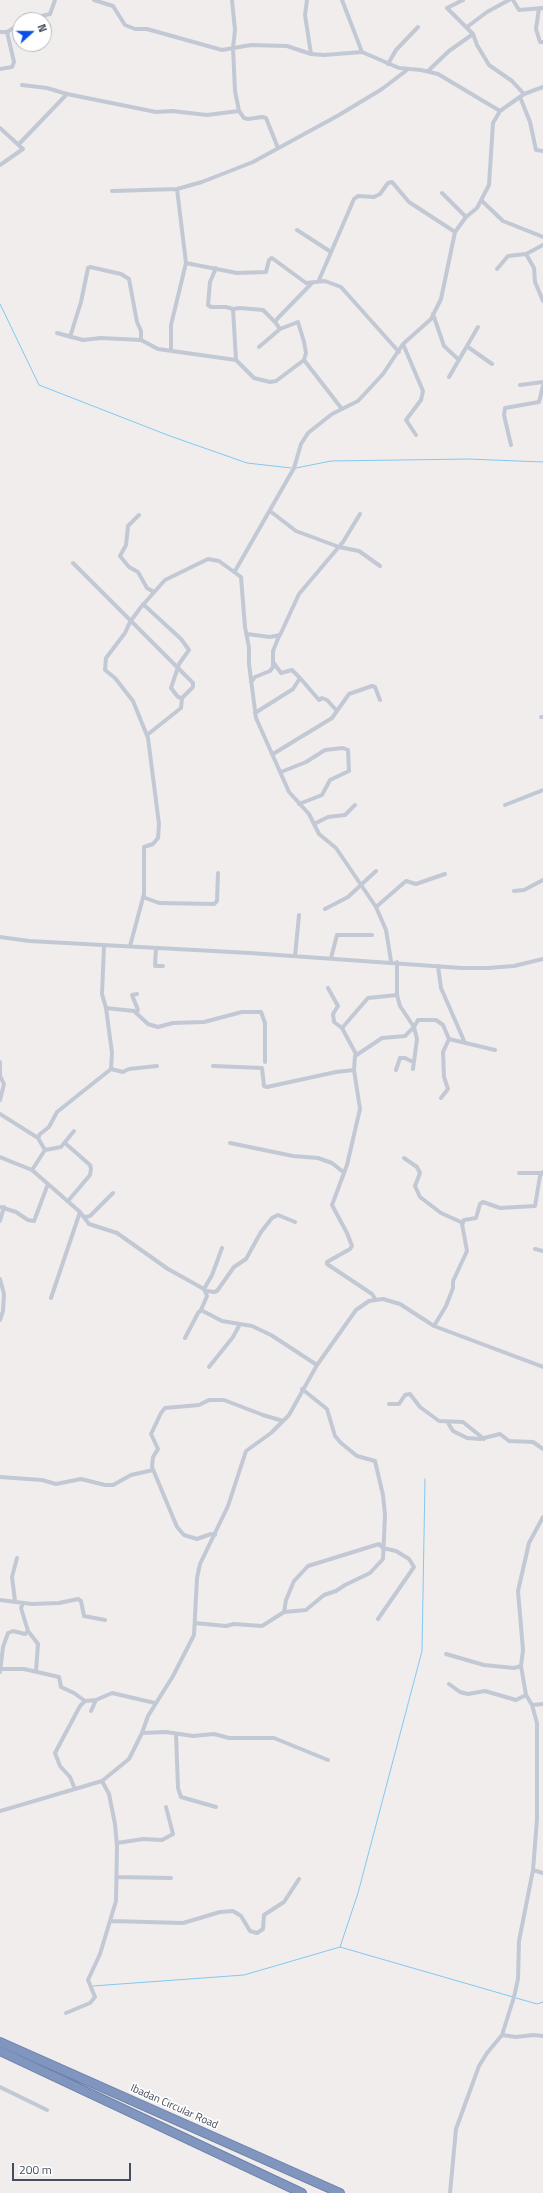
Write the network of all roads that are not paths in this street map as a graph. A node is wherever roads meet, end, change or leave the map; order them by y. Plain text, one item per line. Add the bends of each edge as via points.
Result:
1 (55, 0) edge
2 (94, 0) edge
3 (232, 0) edge
4 (307, 0) edge
5 (342, 0) edge
6 (463, 0) edge
7 (509, 0) edge
8 (513, 0) edge
9 (541, 8) edge
10 (51, 12) edge
11 (418, 27) dead end
12 (468, 27) junction
13 (12, 29) edge
14 (0, 32) edge
15 (8, 32) junction
16 (473, 34) junction
17 (543, 42) edge
18 (233, 48) junction
19 (362, 52) junction
20 (311, 54) junction
21 (388, 64) junction
22 (0, 69) edge
23 (407, 70) junction
24 (428, 71) junction
25 (22, 85) dead end
26 (543, 86) edge
27 (67, 94) junction
28 (522, 96) junction
29 (239, 111) junction
30 (500, 111) junction
31 (0, 128) edge
32 (19, 144) junction
33 (278, 148) junction
34 (543, 151) edge
35 (0, 166) edge
36 (177, 189) junction
37 (112, 191) dead end
38 (442, 193) dead end
39 (482, 201) junction
40 (466, 217) junction
41 (297, 230) dead end
42 (455, 232) junction
43 (543, 237) edge
44 (543, 245) edge
45 (331, 252) junction
46 (526, 254) junction
47 (186, 263) junction
48 (216, 268) junction
49 (497, 269) dead end
50 (319, 280) junction
51 (312, 283) junction
52 (543, 300) edge
53 (233, 309) junction
54 (433, 314) junction
55 (275, 322) junction
56 (478, 327) dead end
57 (280, 329) junction
58 (57, 333) dead end
59 (70, 337) junction
60 (141, 340) junction
61 (403, 344) junction
62 (259, 347) dead end
63 (468, 347) junction
64 (170, 350) junction
65 (399, 352) junction
66 (236, 360) junction
67 (304, 360) junction
68 (459, 360) junction
69 (492, 364) dead end
70 (449, 378) dead end
71 (543, 382) edge
72 (520, 385) dead end
73 (543, 386) edge
74 (342, 409) junction
75 (416, 435) dead end
76 (511, 445) dead end
77 (270, 511) junction
78 (139, 514) dead end
79 (360, 514) dead end
80 (339, 547) junction
81 (73, 563) dead end
82 (380, 566) dead end
83 (234, 571) junction
84 (154, 592) junction
85 (143, 604) junction
86 (130, 622) junction
87 (247, 634) junction
88 (280, 635) junction
89 (273, 662) junction
90 (177, 670) junction
91 (300, 678) junction
92 (252, 682) junction
93 (182, 698) junction
94 (380, 700) dead end
95 (337, 711) junction
96 (255, 713) junction
97 (147, 735) junction
98 (273, 754) junction
99 (281, 772) junction
100 (543, 790) edge
101 (299, 804) junction
102 (355, 804) dead end
103 (505, 805) dead end
104 (314, 824) junction
105 (376, 871) dead end
106 (218, 873) dead end
107 (445, 874) dead end
108 (543, 880) edge
109 (359, 885) junction
110 (514, 891) dead end
111 (143, 897) junction
112 (376, 907) junction
113 (325, 909) dead end
114 (299, 915) dead end
115 (372, 934) dead end
116 (0, 937) edge
117 (104, 946) junction
118 (130, 946) junction
119 (156, 948) junction
120 (295, 956) junction
121 (331, 958) junction
122 (543, 959) edge
123 (391, 962) junction
124 (397, 962) junction
125 (163, 966) dead end
126 (438, 966) junction
127 (328, 988) dead end
128 (137, 994) dead end
129 (397, 995) junction
130 (106, 1008) junction
131 (136, 1012) junction
132 (414, 1027) junction
133 (342, 1028) junction
134 (449, 1038) junction
135 (465, 1043) junction
136 (495, 1050) dead end
137 (356, 1054) junction
138 (0, 1062) edge
139 (265, 1062) dead end
140 (413, 1062) junction
141 (157, 1066) dead end
142 (213, 1066) dead end
143 (111, 1069) junction
144 (413, 1069) dead end
145 (354, 1070) junction
146 (396, 1070) dead end
147 (441, 1098) dead end
148 (0, 1100) edge
149 (0, 1114) edge
150 (74, 1131) dead end
151 (38, 1138) junction
152 (65, 1143) junction
153 (230, 1143) dead end
154 (45, 1150) junction
155 (0, 1157) edge
156 (404, 1158) dead end
157 (32, 1170) junction
158 (343, 1172) junction
159 (519, 1173) dead end
160 (542, 1173) edge
161 (48, 1184) junction
162 (112, 1193) dead end
163 (68, 1201) junction
164 (2, 1207) edge
165 (80, 1212) junction
166 (85, 1218) junction
167 (0, 1221) edge
168 (295, 1222) dead end
169 (463, 1223) junction
170 (222, 1248) dead end
171 (536, 1249) dead end
172 (543, 1251) edge
173 (0, 1278) edge
174 (205, 1290) junction
175 (51, 1298) dead end
176 (376, 1300) junction
177 (202, 1310) junction
178 (0, 1320) edge
179 (4, 1324) dead end
180 (240, 1324) junction
181 (434, 1326) junction
182 (186, 1338) dead end
183 (317, 1365) junction
184 (209, 1367) dead end
185 (543, 1367) edge
186 (302, 1389) junction
187 (389, 1404) dead end
188 (283, 1421) junction
189 (448, 1423) junction
190 (484, 1438) junction
191 (543, 1449) edge
192 (154, 1470) junction
193 (0, 1477) edge
194 (543, 1517) edge
195 (215, 1535) junction
196 (383, 1548) junction
197 (17, 1558) dead end
198 (0, 1600) edge
199 (15, 1601) junction
200 (23, 1603) junction
201 (284, 1612) junction
202 (378, 1619) dead end
203 (105, 1620) dead end
204 (195, 1623) junction
205 (28, 1631) junction
206 (446, 1654) dead end
207 (521, 1666) junction
208 (1, 1671) edge
209 (36, 1671) junction
210 (449, 1684) dead end
211 (526, 1695) junction
212 (96, 1700) junction
213 (85, 1701) junction
214 (155, 1703) junction
215 (543, 1704) edge
216 (532, 1705) junction
217 (91, 1711) dead end
218 (142, 1732) junction
219 (176, 1734) junction
220 (537, 1739) junction
221 (543, 1739) edge
222 (328, 1760) dead end
223 (102, 1781) junction
224 (75, 1789) junction
225 (166, 1807) dead end
226 (216, 1807) dead end
227 (0, 1811) edge
228 (117, 1843) junction
229 (533, 1870) junction
230 (543, 1873) edge
231 (117, 1877) junction
232 (171, 1878) dead end
233 (299, 1879) dead end
234 (111, 1920) junction
235 (66, 2013) dead end
236 (502, 2035) junction
237 (543, 2036) edge
238 (0, 2042) edge
239 (0, 2050) edge
240 (0, 2087) edge
241 (47, 2110) dead end
242 (302, 2193) edge
243 (340, 2193) edge
244 (450, 2193) edge

1 - 10 street
2 - 18 street via 113,6 125,25 134,29 147,29 222,50
3 - 18 street via 235,30
4 - 20 street via 305,15
5 - 19 street
6 - 12 street via 448,8
7 - 12 street via 487,12
8 - 9 street via 519,10
9 - 17 street via 536,29 540,42
11 - 21 street via 396,50
12 - 16 street
13 - 15 street
14 - 15 street
15 - 22 street via 13,64 12,67
16 - 24 street via 449,51
16 - 28 street via 489,65 512,81
18 - 20 street via 251,45 287,46
18 - 29 street via 235,91
19 - 20 street
19 - 21 street
21 - 23 street
23 - 24 street
23 - 33 street via 382,89 339,115
24 - 30 street via 448,79
25 - 27 street
26 - 28 street
27 - 29 street via 156,112 206,115
27 - 32 street
28 - 30 street
28 - 34 street via 536,150
29 - 33 street via 244,118 266,118
30 - 39 street via 493,123 489,185
31 - 32 street
32 - 35 street via 23,149
33 - 36 street via 253,162
36 - 37 street
36 - 47 street
38 - 40 street
39 - 40 street
39 - 43 street via 503,221
40 - 42 street
41 - 45 street
42 - 45 street via 409,202 392,182 374,197 354,198
42 - 54 street via 441,299
44 - 46 street
45 - 50 street
46 - 49 street via 508,256
46 - 52 street via 534,268 535,282
47 - 48 street
47 - 64 street via 171,325
48 - 51 street via 237,272 266,272 272,258 306,283
48 - 53 street via 210,282 208,305
50 - 51 street
50 - 65 street via 341,287
51 - 55 street
53 - 55 street via 263,310
53 - 66 street
54 - 61 street via 431,319
54 - 68 street via 446,350
55 - 57 street
56 - 63 street
57 - 62 street
57 - 67 street via 298,322 306,353
58 - 59 street
59 - 60 street via 83,340
59 - 60 street via 90,267 121,274 129,279
60 - 64 street via 158,349
61 - 65 street
61 - 75 street via 423,391 421,400 406,420
63 - 68 street
63 - 69 street
64 - 66 street
65 - 74 street via 368,391 358,401
66 - 67 street via 254,378 270,382 276,381
67 - 74 street
68 - 70 street
71 - 72 street
73 - 76 street via 539,402 505,408 504,415
74 - 77 street via 308,433 301,444 294,468
77 - 80 street via 296,531
77 - 83 street
78 - 84 street via 128,526 126,545 120,556 129,567 138,572 147,588
79 - 80 street
80 - 82 street via 358,551
80 - 88 street via 299,594
81 - 86 street
83 - 84 street via 218,561 208,559 164,580
83 - 87 street via 243,581
84 - 85 street
85 - 86 street
85 - 90 street via 181,639 189,650
86 - 90 street
86 - 97 street via 125,634 106,658 105,670 133,701
87 - 88 street via 270,637
87 - 92 street
88 - 89 street via 273,651
89 - 91 street via 281,673 292,670
89 - 92 street via 270,671 256,677
90 - 93 street via 171,688
90 - 93 street via 193,684
91 - 95 street via 319,700 327,700
91 - 96 street via 294,689
92 - 96 street
93 - 97 street via 180,708
94 - 95 street via 375,687 369,686 349,694
95 - 98 street via 332,718
96 - 98 street
97 - 111 street via 159,824 158,838 153,844 144,847
98 - 99 street
99 - 101 street via 289,792
99 - 101 street via 306,762 325,750 348,750 349,772 330,780 322,795
100 - 103 street
101 - 104 street
102 - 104 street via 345,815 328,817
104 - 109 street via 319,834 336,848
105 - 109 street
106 - 111 street via 217,901 214,904 159,903
107 - 112 street via 416,884 406,881
108 - 110 street via 524,890
109 - 112 street
109 - 113 street via 348,897
111 - 118 street
112 - 123 street via 386,930
114 - 120 street
115 - 121 street via 337,935
116 - 117 street
117 - 118 street
117 - 130 street via 102,994
118 - 119 street
119 - 120 street
119 - 125 street via 155,966
120 - 121 street
121 - 123 street
122 - 126 street via 514,966 488,968
123 - 124 street
124 - 126 street
124 - 129 street
126 - 135 street via 441,988
127 - 133 street via 338,1006 333,1014 334,1022
128 - 131 street via 132,995 138,1010
129 - 132 street via 400,1006
129 - 133 street via 368,998
130 - 131 street
130 - 143 street via 112,1053
131 - 139 street via 148,1024 158,1027 173,1023 204,1022 242,1012 260,1012 265,1023
132 - 134 street via 418,1020 436,1020 443,1025
132 - 137 street via 405,1036 382,1038 372,1047
132 - 140 street via 417,1039
133 - 137 street
134 - 135 street
134 - 147 street via 443,1052 444,1077 448,1089
135 - 136 street
137 - 145 street
138 - 148 street via 0,1076 4,1084
140 - 144 street
140 - 146 street via 400,1058
141 - 143 street via 123,1072
142 - 145 street via 262,1068 264,1086 267,1087
143 - 151 street via 57,1112 53,1122
145 - 158 street via 360,1109
149 - 151 street
150 - 152 street
151 - 154 street
152 - 154 street via 61,1147
152 - 163 street via 90,1165 91,1169 90,1175
153 - 158 street via 293,1156 318,1158 332,1163
154 - 157 street
155 - 157 street
156 - 169 street via 420,1173 415,1186 420,1197 441,1213
157 - 161 street
158 - 176 street via 332,1205 352,1246 327,1264 372,1294
159 - 160 street
160 - 169 street via 536,1206 500,1208 483,1202 476,1218 464,1220
161 - 163 street
161 - 164 street via 34,1221
162 - 166 street via 97,1210
163 - 165 street
164 - 167 street
165 - 166 street
165 - 175 street
166 - 174 street via 89,1224 117,1233 176,1274
168 - 174 street via 278,1215 269,1220 246,1259 234,1267 217,1291
169 - 181 street via 467,1251 453,1281 446,1306
170 - 174 street
171 - 172 street
173 - 178 street via 4,1294
174 - 177 street via 207,1296
176 - 181 street via 384,1299 400,1304
176 - 183 street via 369,1300 356,1310
177 - 180 street via 222,1321
177 - 182 street
178 - 179 street
180 - 183 street via 252,1326 271,1335
180 - 184 street
181 - 185 street
183 - 186 street
186 - 188 street
186 - 196 street via 327,1409 335,1436 341,1443 358,1456 375,1462 385,1515
187 - 189 street via 399,1404 405,1394 410,1394 420,1407 439,1421
188 - 192 street via 224,1400 209,1400 199,1405 165,1408 151,1434 157,1445 152,1462
188 - 195 street via 246,1451 228,1506
189 - 190 street via 463,1422
189 - 190 street via 448,1427 461,1436
190 - 191 street via 496,1433 509,1441 533,1442
192 - 193 street via 131,1475 123,1481 105,1486 81,1479 56,1484 42,1480
192 - 195 street via 178,1531 197,1539
194 - 207 street via 529,1543 518,1591 523,1650
195 - 204 street via 200,1564
196 - 201 street via 383,1559 370,1573 336,1592 324,1595 306,1610
196 - 201 street via 380,1544 374,1545 308,1566 294,1581
196 - 202 street via 396,1551 414,1567
197 - 199 street via 12,1577
198 - 199 street
199 - 200 street
200 - 203 street via 58,1603 78,1599 81,1601 84,1616
200 - 205 street via 21,1608
201 - 204 street via 262,1626
204 - 214 street via 191,1642
205 - 208 street via 25,1634 13,1631 8,1633 3,1647
205 - 209 street via 38,1644
206 - 207 street via 484,1665 514,1668
207 - 211 street
208 - 209 street via 14,1668
209 - 213 street via 59,1677 61,1687
210 - 211 street via 468,1694 486,1691 516,1700
211 - 216 street
212 - 213 street
212 - 214 street via 112,1693
212 - 217 street
213 - 224 street via 55,1753
214 - 218 street
215 - 216 street
216 - 220 street via 537,1723
218 - 219 street
218 - 223 street via 129,1759
219 - 222 street via 274,1738
219 - 226 street via 178,1788 181,1797
220 - 221 street
220 - 229 street via 537,1819
223 - 224 street
223 - 228 street via 112,1808
224 - 227 street
225 - 228 street via 173,1834 162,1840 143,1839
228 - 231 street
229 - 230 street
229 - 236 street via 519,1942 518,1979
231 - 232 street
231 - 234 street via 116,1901
233 - 234 street via 284,1902 264,1915 263,1929 257,1933 250,1931 241,1916 233,1911 220,1912 182,1923
234 - 235 street via 88,1980 95,1997 90,2003
236 - 237 street
236 - 244 street via 479,2066 456,2129
238 - 243 highway, Ibadan Circular Road
239 - 242 highway, Ibadan Circular Road
240 - 241 street

